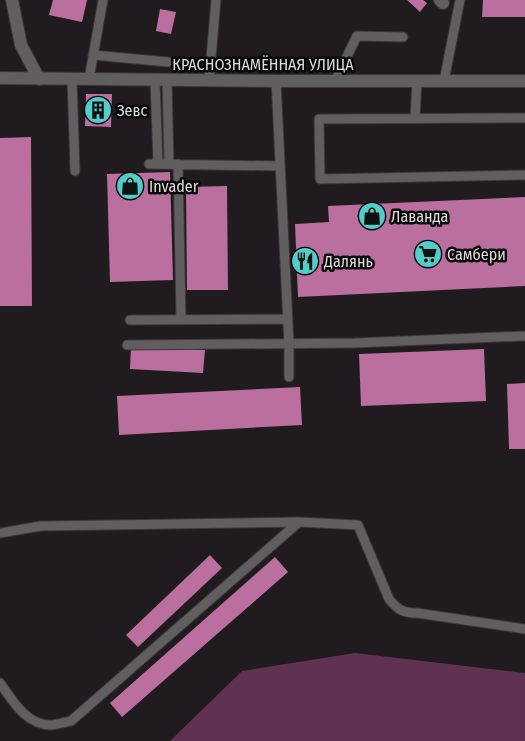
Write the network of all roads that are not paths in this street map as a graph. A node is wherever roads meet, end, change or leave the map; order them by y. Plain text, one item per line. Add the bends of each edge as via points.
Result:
1 (12, 0) edge
2 (103, 0) edge
3 (216, 0) edge
4 (460, 0) edge
5 (442, 1) edge
6 (457, 15) junction
7 (403, 37) dead end
8 (93, 55) junction
9 (168, 62) dead end
10 (0, 78) edge
11 (39, 79) junction
12 (72, 79) junction
13 (89, 79) junction
14 (161, 80) junction
15 (209, 80) junction
16 (276, 81) junction
17 (335, 81) junction
18 (418, 81) junction
19 (444, 81) junction
20 (525, 81) edge
21 (415, 118) junction
22 (525, 118) edge
23 (174, 164) junction
24 (280, 166) junction
25 (76, 171) dead end
26 (525, 175) edge
27 (181, 319) junction
28 (288, 319) junction
29 (130, 320) dead end
30 (525, 336) edge
31 (289, 344) junction
32 (127, 345) dead end
33 (289, 377) dead end
34 (299, 522) junction
35 (0, 533) edge
36 (525, 629) edge
37 (0, 683) edge

1 - 11 street via 21,45
2 - 8 lane
3 - 15 lane
4 - 6 lane
5 - 6 lane
6 - 19 lane
7 - 17 lane via 357,36
8 - 9 lane
8 - 13 lane
10 - 11 street, КРАСНОЗНАМЁННАЯ УЛИЦА
11 - 12 street, КРАСНОЗНАМЁННАЯ УЛИЦА
12 - 13 street, КРАСНОЗНАМЁННАЯ УЛИЦА
12 - 25 lane
13 - 14 street, КРАСНОЗНАМЁННАЯ УЛИЦА
14 - 15 street, КРАСНОЗНАМЁННАЯ УЛИЦА
14 - 23 lane
14 - 23 lane via 154,164
15 - 16 street, КРАСНОЗНАМЁННАЯ УЛИЦА
16 - 17 street, КРАСНОЗНАМЁННАЯ УЛИЦА
16 - 24 lane
17 - 18 street, КРАСНОЗНАМЁННАЯ УЛИЦА
18 - 19 street, КРАСНОЗНАМЁННАЯ УЛИЦА
18 - 21 lane
19 - 20 street, КРАСНОЗНАМЁННАЯ УЛИЦА
21 - 22 lane
21 - 26 lane via 319,119 320,179
23 - 24 lane
23 - 27 lane
24 - 28 lane
27 - 28 lane
27 - 29 lane
28 - 31 lane
30 - 31 lane
31 - 32 lane
31 - 33 lane
34 - 35 lane via 42,526
34 - 36 lane via 358,525 389,599 406,613
34 - 37 lane via 71,721 51,725 33,721 18,709

